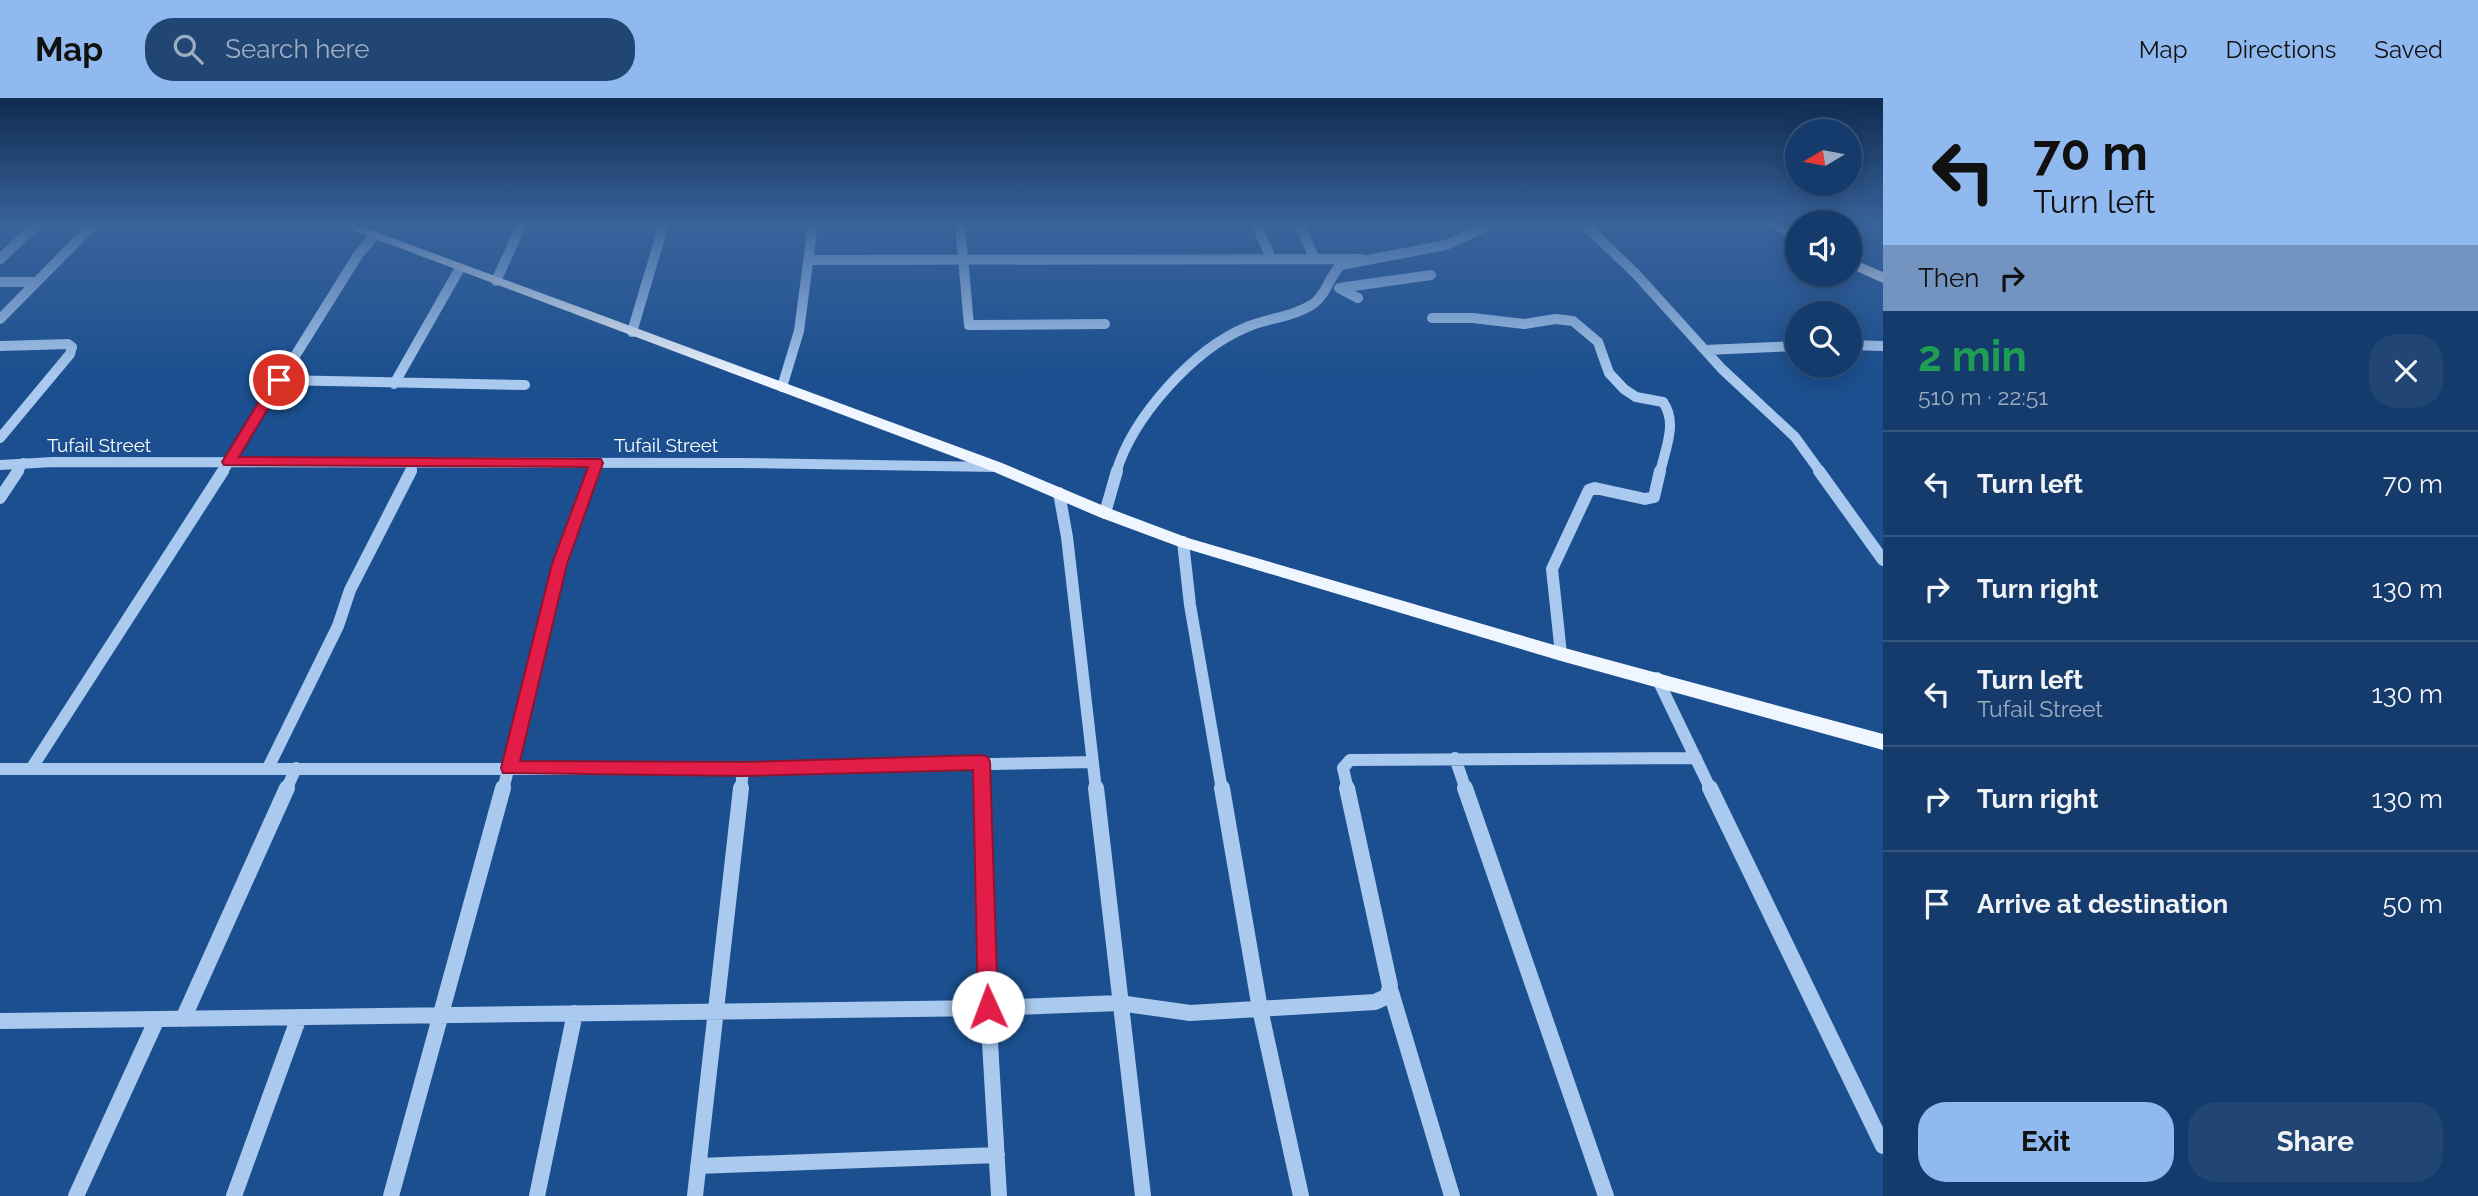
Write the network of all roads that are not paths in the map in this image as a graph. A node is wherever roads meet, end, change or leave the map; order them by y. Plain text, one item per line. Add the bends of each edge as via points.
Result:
1 (43, 275) edge
2 (345, 275) edge
3 (456, 275) edge
4 (480, 275) edge
5 (499, 275) edge
6 (649, 275) edge
7 (807, 275) edge
8 (964, 275) edge
9 (1335, 275) edge
10 (1429, 275) edge
11 (1637, 275) edge
12 (496, 281) junction
13 (0, 282) edge
14 (36, 282) junction
15 (1334, 287) junction
16 (1358, 298) dead end
17 (1432, 318) dead end
18 (0, 319) edge
19 (1105, 324) dead end
20 (632, 332) junction
21 (1862, 345) edge
22 (0, 346) edge
23 (1883, 346) edge
24 (1785, 347) edge
25 (1705, 350) junction
26 (279, 380) junction
27 (394, 384) junction
28 (525, 385) dead end
29 (782, 387) junction
30 (0, 438) edge
31 (229, 462) junction
32 (414, 462) junction
33 (23, 463) junction
34 (596, 463) junction
35 (0, 465) edge
36 (997, 467) junction
37 (1059, 493) junction
38 (0, 498) edge
39 (1105, 513) junction
40 (1183, 542) junction
41 (1883, 560) edge
42 (1561, 654) junction
43 (1657, 678) junction
44 (1883, 742) edge
45 (1455, 758) junction
46 (1696, 758) junction
47 (982, 762) junction
48 (1092, 762) junction
49 (268, 768) junction
50 (296, 768) junction
51 (509, 768) junction
52 (0, 769) edge
53 (31, 769) junction
54 (743, 769) junction
55 (1391, 992) junction
56 (1119, 1003) junction
57 (988, 1007) junction
58 (1259, 1009) junction
59 (717, 1011) junction
60 (575, 1013) junction
61 (442, 1015) junction
62 (299, 1017) junction
63 (157, 1019) junction
64 (183, 1019) junction
65 (0, 1021) edge
66 (1883, 1146) edge
67 (997, 1155) junction
68 (698, 1166) junction
69 (76, 1196) edge
70 (234, 1196) edge
71 (391, 1196) edge
72 (537, 1196) edge
73 (695, 1196) edge
74 (999, 1196) edge
75 (1143, 1196) edge
76 (1301, 1196) edge
77 (1452, 1196) edge
78 (1606, 1196) edge

1 - 14 street
2 - 26 street
3 - 27 street
4 - 12 main road
5 - 12 street
6 - 20 street
7 - 29 street via 799,331
8 - 19 street via 969,325
9 - 15 street
10 - 15 street
11 - 25 street
12 - 20 main road
13 - 14 street
14 - 18 street
15 - 16 street
15 - 39 street via 1310,306 1241,330 1176,379 1136,426
17 - 42 street via 1578,323 1598,342 1609,373 1619,384 1636,397 1663,402 1671,413 1654,498 1589,490 1555,562 1552,578
20 - 29 main road
21 - 23 street
22 - 30 street via 72,347
24 - 25 street
25 - 41 street via 1795,437
26 - 27 street
26 - 31 street
27 - 28 street
29 - 36 main road
31 - 32 street, Tufail Street
31 - 33 street, Tufail Street
31 - 53 street
32 - 34 street, Tufail Street
32 - 49 street
33 - 35 street, Tufail Street
33 - 38 street
34 - 36 street, Tufail Street
34 - 51 street via 559,564
36 - 37 main road
37 - 39 main road
37 - 48 street
39 - 40 main road
40 - 42 main road
40 - 58 street
42 - 43 main road
43 - 44 main road
43 - 46 street
45 - 46 street
45 - 55 street via 1354,759 1343,768
45 - 78 street
46 - 66 street
47 - 48 street
47 - 54 street
47 - 57 street
48 - 56 street
49 - 50 street
49 - 53 street
50 - 51 street
50 - 64 street
51 - 54 street
51 - 61 street
52 - 53 street
54 - 59 street
55 - 58 street via 1375,1002
55 - 77 street
56 - 57 street
56 - 58 street via 1190,1013
56 - 75 street
57 - 59 street
57 - 67 street
58 - 76 street
59 - 60 street
59 - 68 street
60 - 61 street
60 - 72 street
61 - 62 street
61 - 71 street
62 - 64 street
62 - 70 street
63 - 64 street
63 - 65 street
63 - 69 street
67 - 68 street
67 - 74 street
68 - 73 street

